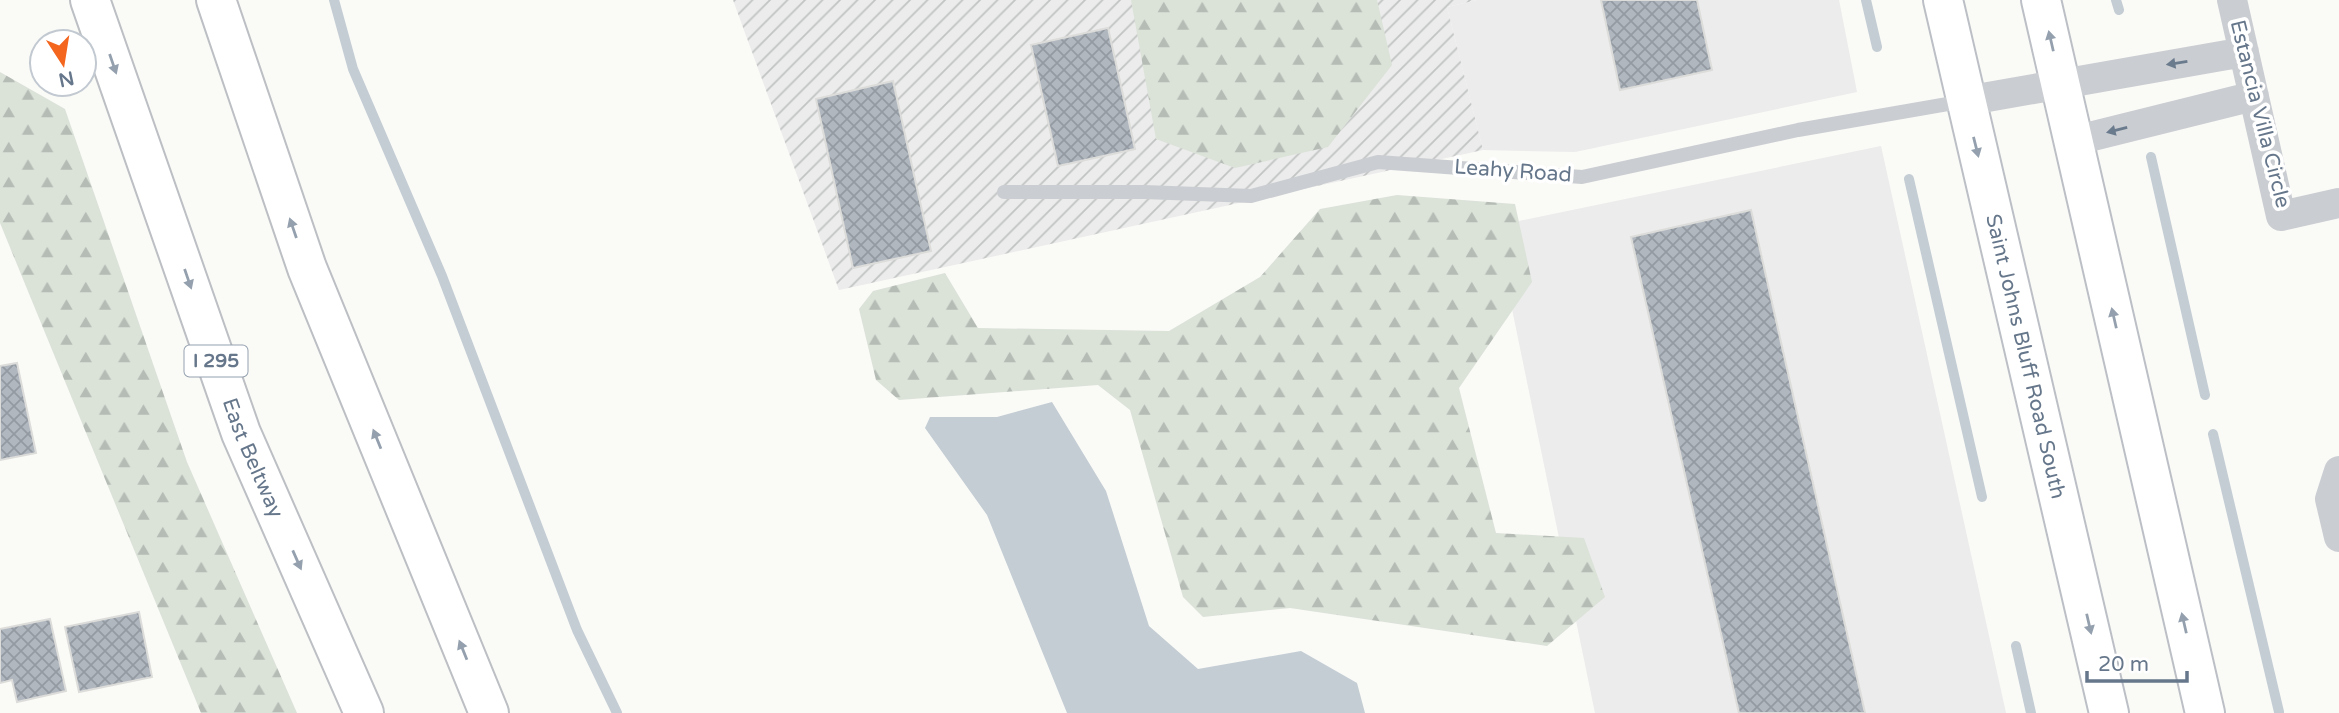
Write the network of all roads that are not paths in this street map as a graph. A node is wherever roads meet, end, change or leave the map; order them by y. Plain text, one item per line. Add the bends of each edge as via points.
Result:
1 (90, 0) edge
2 (216, 0) edge
3 (1943, 0) edge
4 (2042, 0) edge
5 (2232, 0) edge
6 (2244, 52) junction
7 (2060, 83) junction
8 (2254, 96) junction
9 (1965, 101) junction
10 (2073, 141) junction
11 (1004, 192) dead end
12 (2339, 203) edge
13 (2339, 471) edge
14 (2339, 537) edge
15 (364, 713) edge
16 (489, 713) edge
17 (2109, 713) edge
18 (2205, 713) edge

1 -> 15 main road, East Beltway / I 295 via 241,433
16 -> 2 main road via 307,268
3 - 9 main road, Saint Johns Bluff Road South
7 -> 4 main road
5 - 6 street, Estancia Villa Circle
6 -> 7 street, Leahy Road
6 - 8 street, Estancia Villa Circle
7 - 9 street, Leahy Road
7 - 10 main road
8 -> 10 street
8 - 12 street, Estancia Villa Circle via 2281,216
9 - 11 lane, Leahy Road via 1798,130 1582,177 1378,162 1251,197
9 -> 17 main road, Saint Johns Bluff Road South
18 -> 10 main road
13 - 14 street via 2330,499

